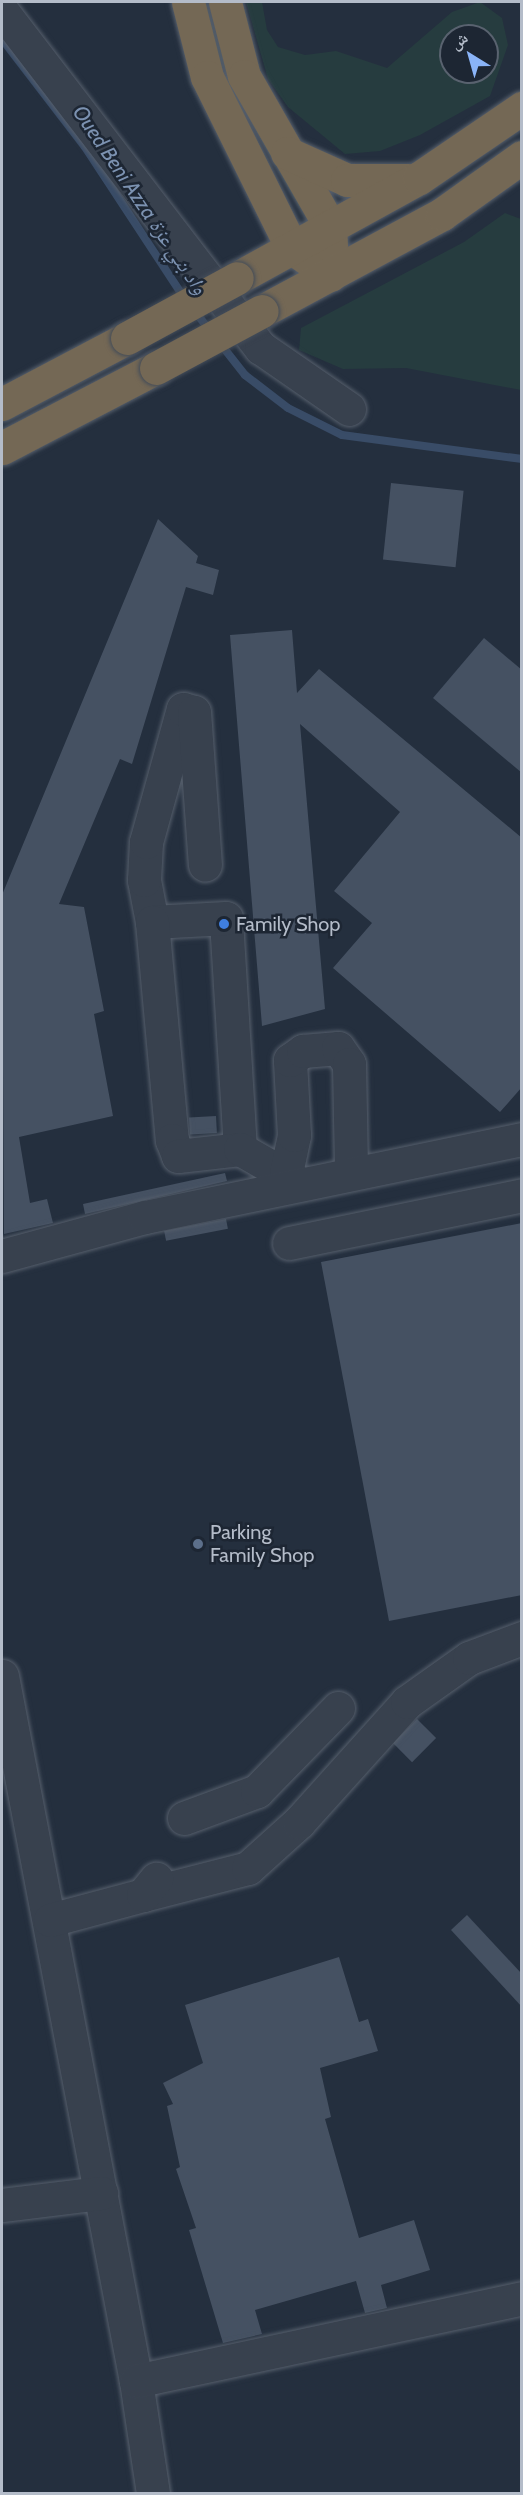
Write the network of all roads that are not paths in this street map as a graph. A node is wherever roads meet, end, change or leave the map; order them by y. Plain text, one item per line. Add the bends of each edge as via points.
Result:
1 (188, 2) edge
2 (225, 2) edge
3 (2, 11) edge
4 (522, 108) edge
5 (286, 152) junction
6 (522, 157) edge
7 (419, 178) junction
8 (330, 226) junction
9 (292, 248) junction
10 (331, 275) junction
11 (2, 404) edge
12 (349, 409) dead end
13 (2, 448) edge
14 (205, 865) dead end
15 (152, 922) junction
16 (522, 1138) edge
17 (240, 1149) junction
18 (351, 1173) junction
19 (294, 1178) junction
20 (522, 1196) edge
21 (289, 1242) dead end
22 (2, 1256) edge
23 (522, 1638) edge
24 (2, 1676) edge
25 (338, 1708) dead end
26 (184, 1818) dead end
27 (164, 1868) dead end
28 (143, 1895) junction
29 (50, 1920) junction
30 (101, 2193) junction
31 (2, 2205) edge
32 (522, 2298) edge
33 (136, 2381) junction
34 (153, 2493) edge

1 - 9 highway via 207,77
2 - 5 highway via 244,76
3 - 12 street via 261,348
4 - 7 highway
5 - 7 highway via 347,180
5 - 8 highway
6 - 10 highway via 442,214
7 - 8 highway
8 - 9 highway
8 - 10 highway
9 - 10 highway
9 - 11 highway, bridge
10 - 13 highway, bridge
14 - 15 street via 194,712 183,708 146,842 144,880
15 - 17 street via 172,1140 178,1156
15 - 17 street via 225,918
16 - 18 street
17 - 19 street
18 - 19 street
18 - 19 street via 349,1064 338,1048 303,1051 290,1060
19 - 22 street
20 - 21 street
23 - 28 street via 470,1658 408,1702 298,1822 248,1868
24 - 29 street
25 - 26 street via 257,1791
27 - 28 street
28 - 29 street
29 - 30 street
30 - 31 street
30 - 33 street
32 - 33 street
33 - 34 street

